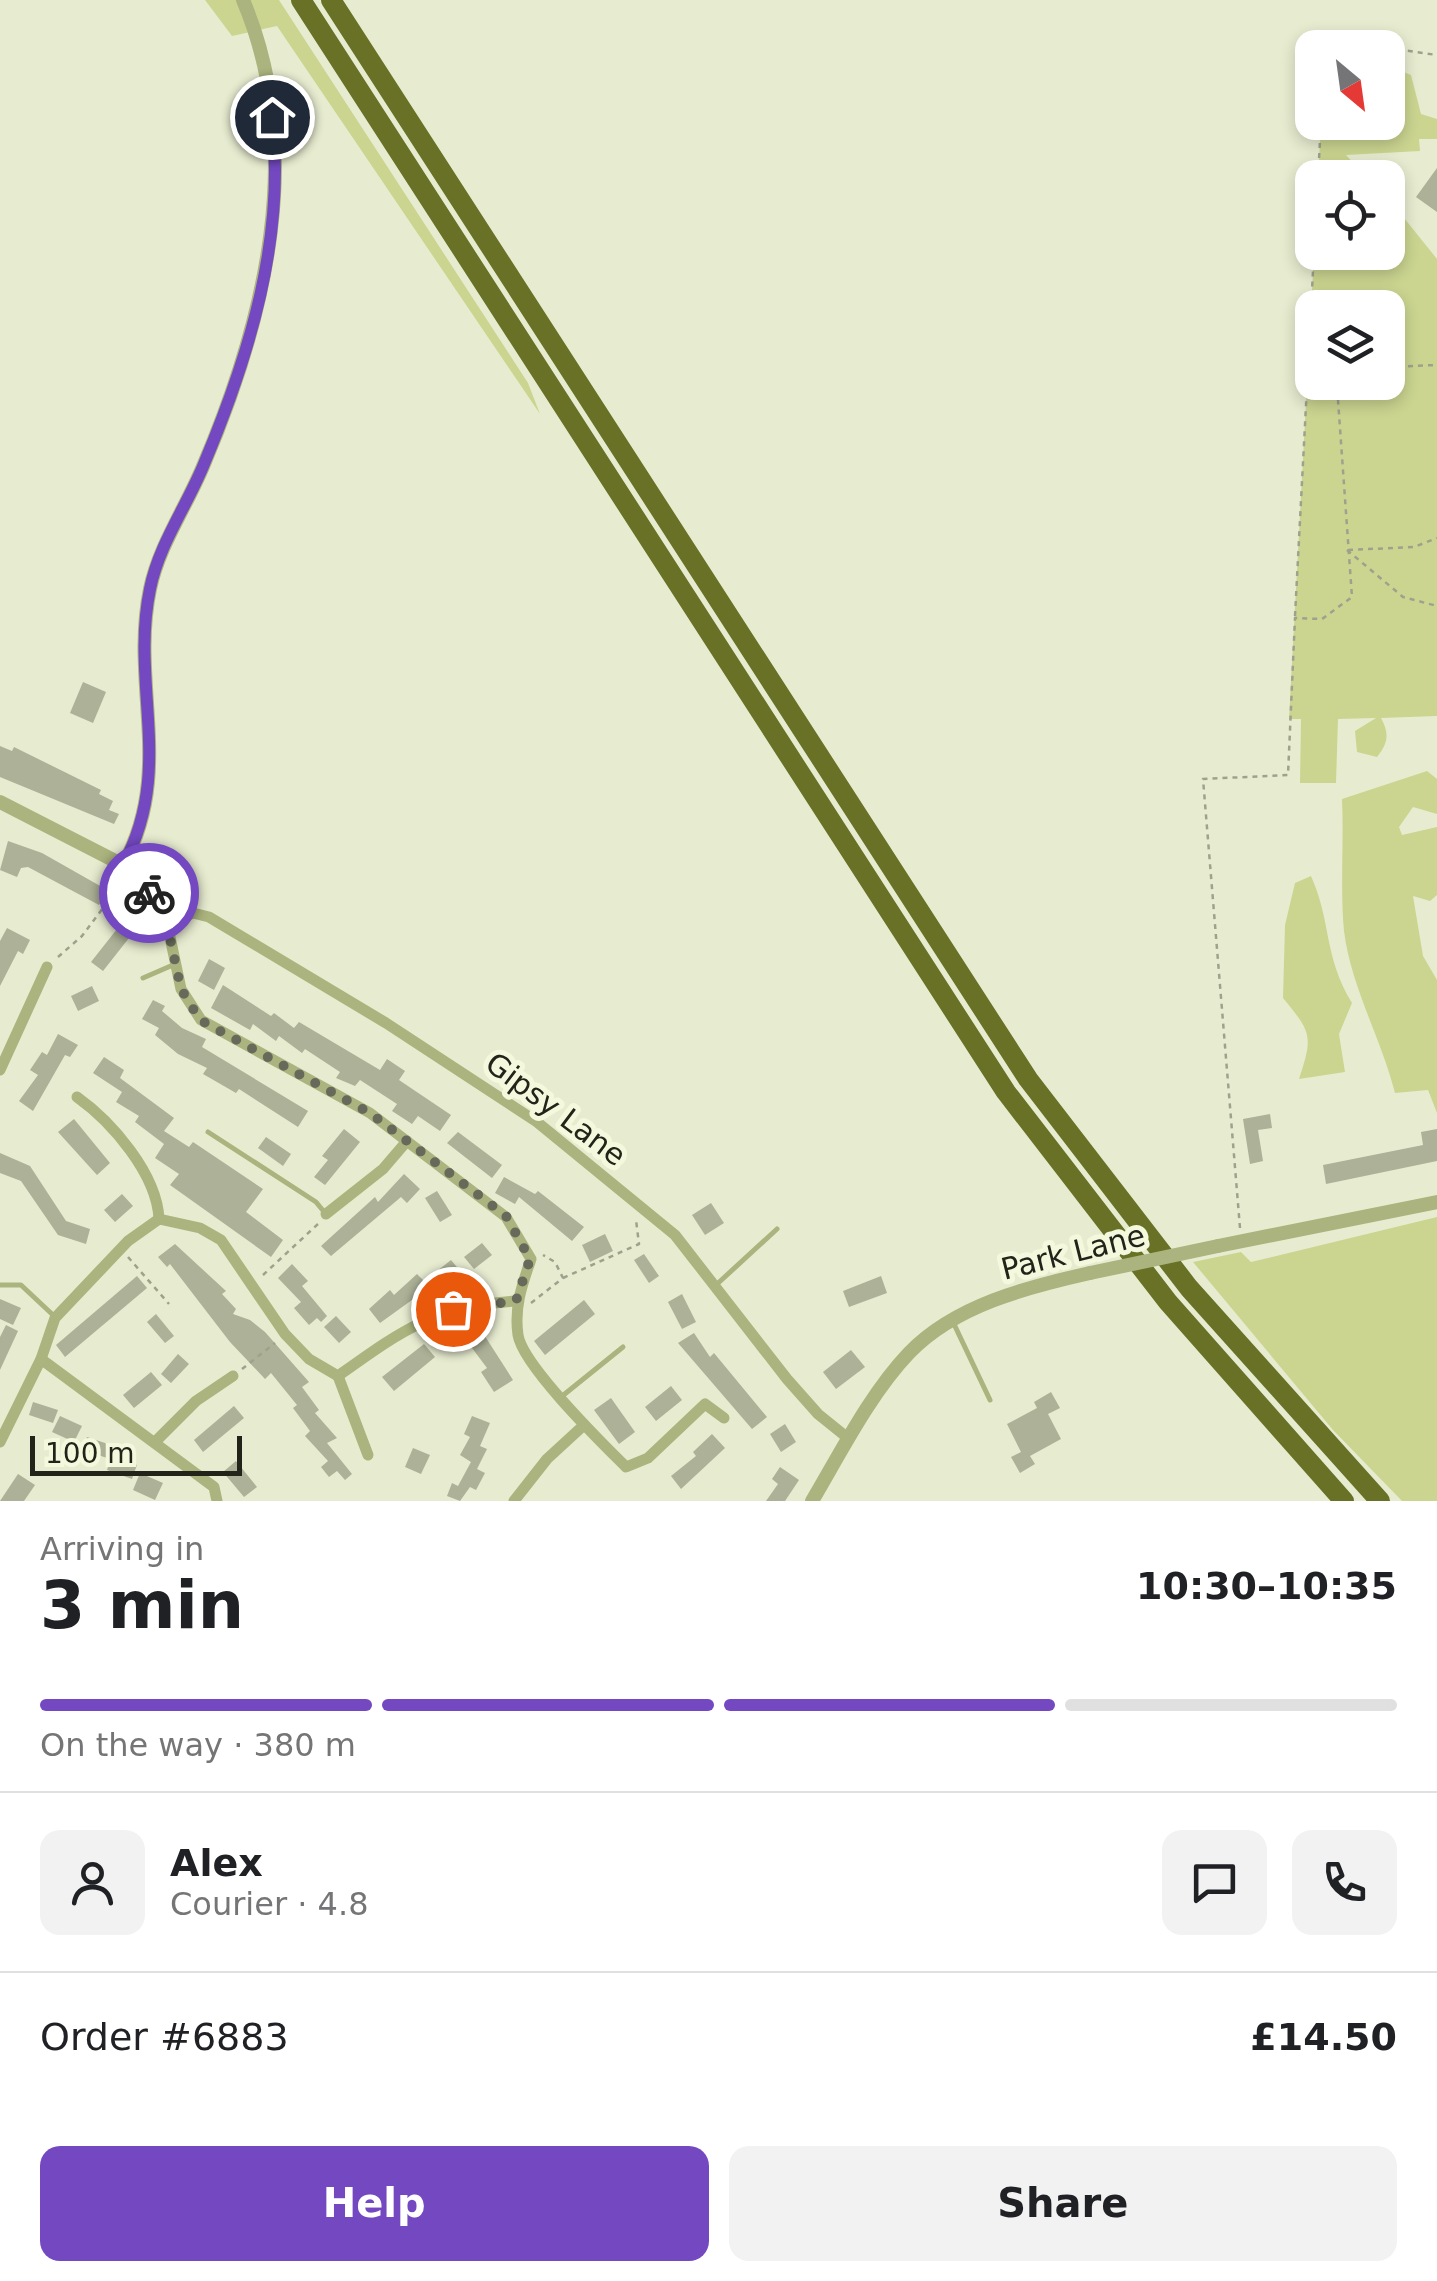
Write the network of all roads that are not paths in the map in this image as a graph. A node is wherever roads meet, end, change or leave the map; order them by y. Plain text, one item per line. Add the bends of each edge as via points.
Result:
1 (243, 0) edge
2 (301, 0) edge
3 (332, 0) edge
4 (0, 802) edge
5 (127, 868) junction
6 (167, 924) junction
7 (176, 964) junction
8 (47, 967) road end
9 (143, 978) dead end
10 (4, 1052) edge
11 (0, 1070) edge
12 (76, 1097) dead end
13 (208, 1132) dead end
14 (407, 1141) junction
15 (1437, 1202) edge
16 (326, 1214) joint
17 (160, 1219) junction
18 (777, 1230) dead end
19 (0, 1284) edge
20 (716, 1285) junction
21 (516, 1306) junction
22 (55, 1318) junction
23 (952, 1322) junction
24 (623, 1347) dead end
25 (41, 1359) junction
26 (233, 1376) road end
27 (338, 1376) junction
28 (561, 1397) junction
29 (990, 1400) dead end
30 (724, 1418) dead end
31 (584, 1424) junction
32 (849, 1438) junction
33 (156, 1441) junction
34 (0, 1442) edge
35 (368, 1454) dead end
36 (217, 1501) edge
37 (514, 1501) edge
38 (812, 1501) edge
39 (1344, 1501) edge
40 (1380, 1501) edge

1 - 5 street via 258,34 276,154 266,266 247,355 150,589 151,776
2 - 39 highway via 1006,1092 1168,1302
3 - 40 highway via 1028,1079 1189,1288
4 - 5 street
5 - 6 street
6 - 7 street
6 - 20 street, Gipsy Lane via 192,913 222,924 537,1122 674,1234
7 - 9 lane
7 - 14 street via 181,989 200,1020 370,1113
8 - 10 street
10 - 11 street
12 - 17 street via 120,1137 155,1196
13 - 16 lane
14 - 16 street
14 - 21 street via 506,1216 530,1259
15 - 23 street, Park Lane, bridge via 1019,1289
17 - 22 street via 120,1248
17 - 27 street via 221,1240 286,1334 308,1359
18 - 20 lane
19 - 22 lane via 21,1284
20 - 32 street, Gipsy Lane via 786,1378
21 - 27 street via 473,1304 432,1314
21 - 28 street via 518,1340
22 - 25 street
23 - 29 lane
23 - 32 street, Park Lane via 910,1352
24 - 28 lane
25 - 33 street
25 - 34 street
26 - 33 street
27 - 35 street
28 - 31 street
30 - 31 street via 705,1404 648,1458 626,1467
31 - 37 street
32 - 38 street, Park Lane
33 - 36 street via 214,1487

